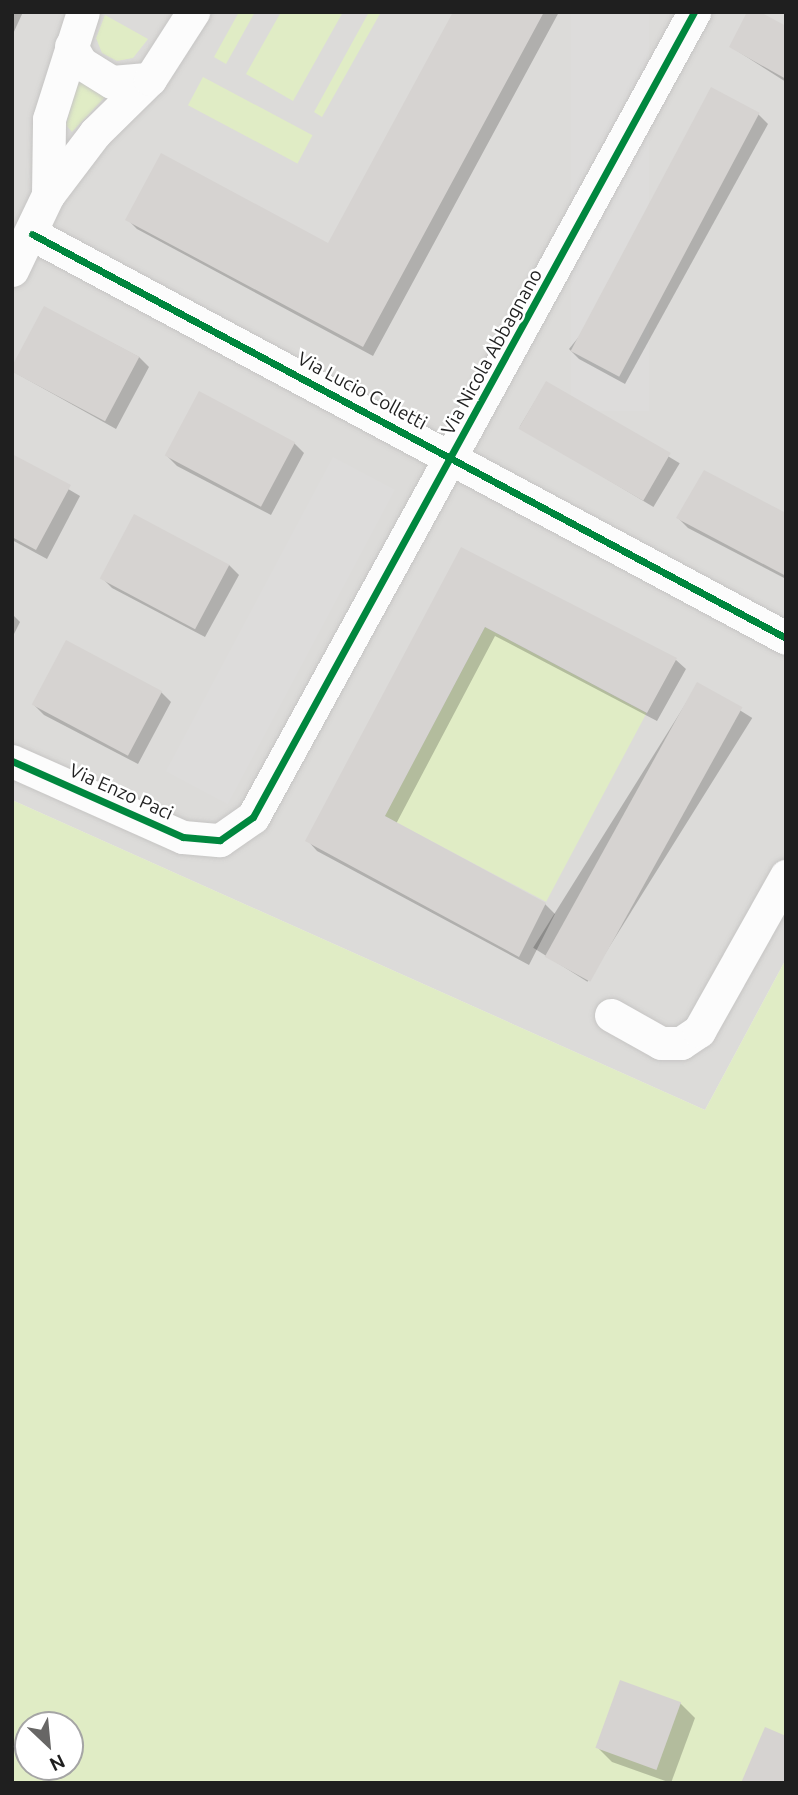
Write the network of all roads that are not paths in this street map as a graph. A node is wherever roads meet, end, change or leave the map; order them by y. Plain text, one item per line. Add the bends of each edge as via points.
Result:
1 (83, 12) edge
2 (193, 12) edge
3 (694, 12) edge
4 (71, 46) junction
5 (150, 79) junction
6 (48, 195) junction
7 (32, 234) junction
8 (12, 270) edge
9 (453, 457) junction
10 (786, 638) edge
11 (12, 761) edge
12 (220, 840) joint
13 (786, 876) edge
14 (611, 1015) dead end

1 - 4 street
2 - 5 street
3 - 9 street, Via Nicola Abbagnano
4 - 5 street via 80,63 112,82
4 - 6 street via 49,119
5 - 6 street via 95,133
6 - 7 street
7 - 8 street
7 - 9 street, Via Lucio Colletti
9 - 10 street, Via Lucio Colletti
9 - 12 street, Via Nicola Abbagnano via 253,817
11 - 12 street, Via Enzo Paci via 183,837
13 - 14 street via 699,1031 681,1043 662,1043

